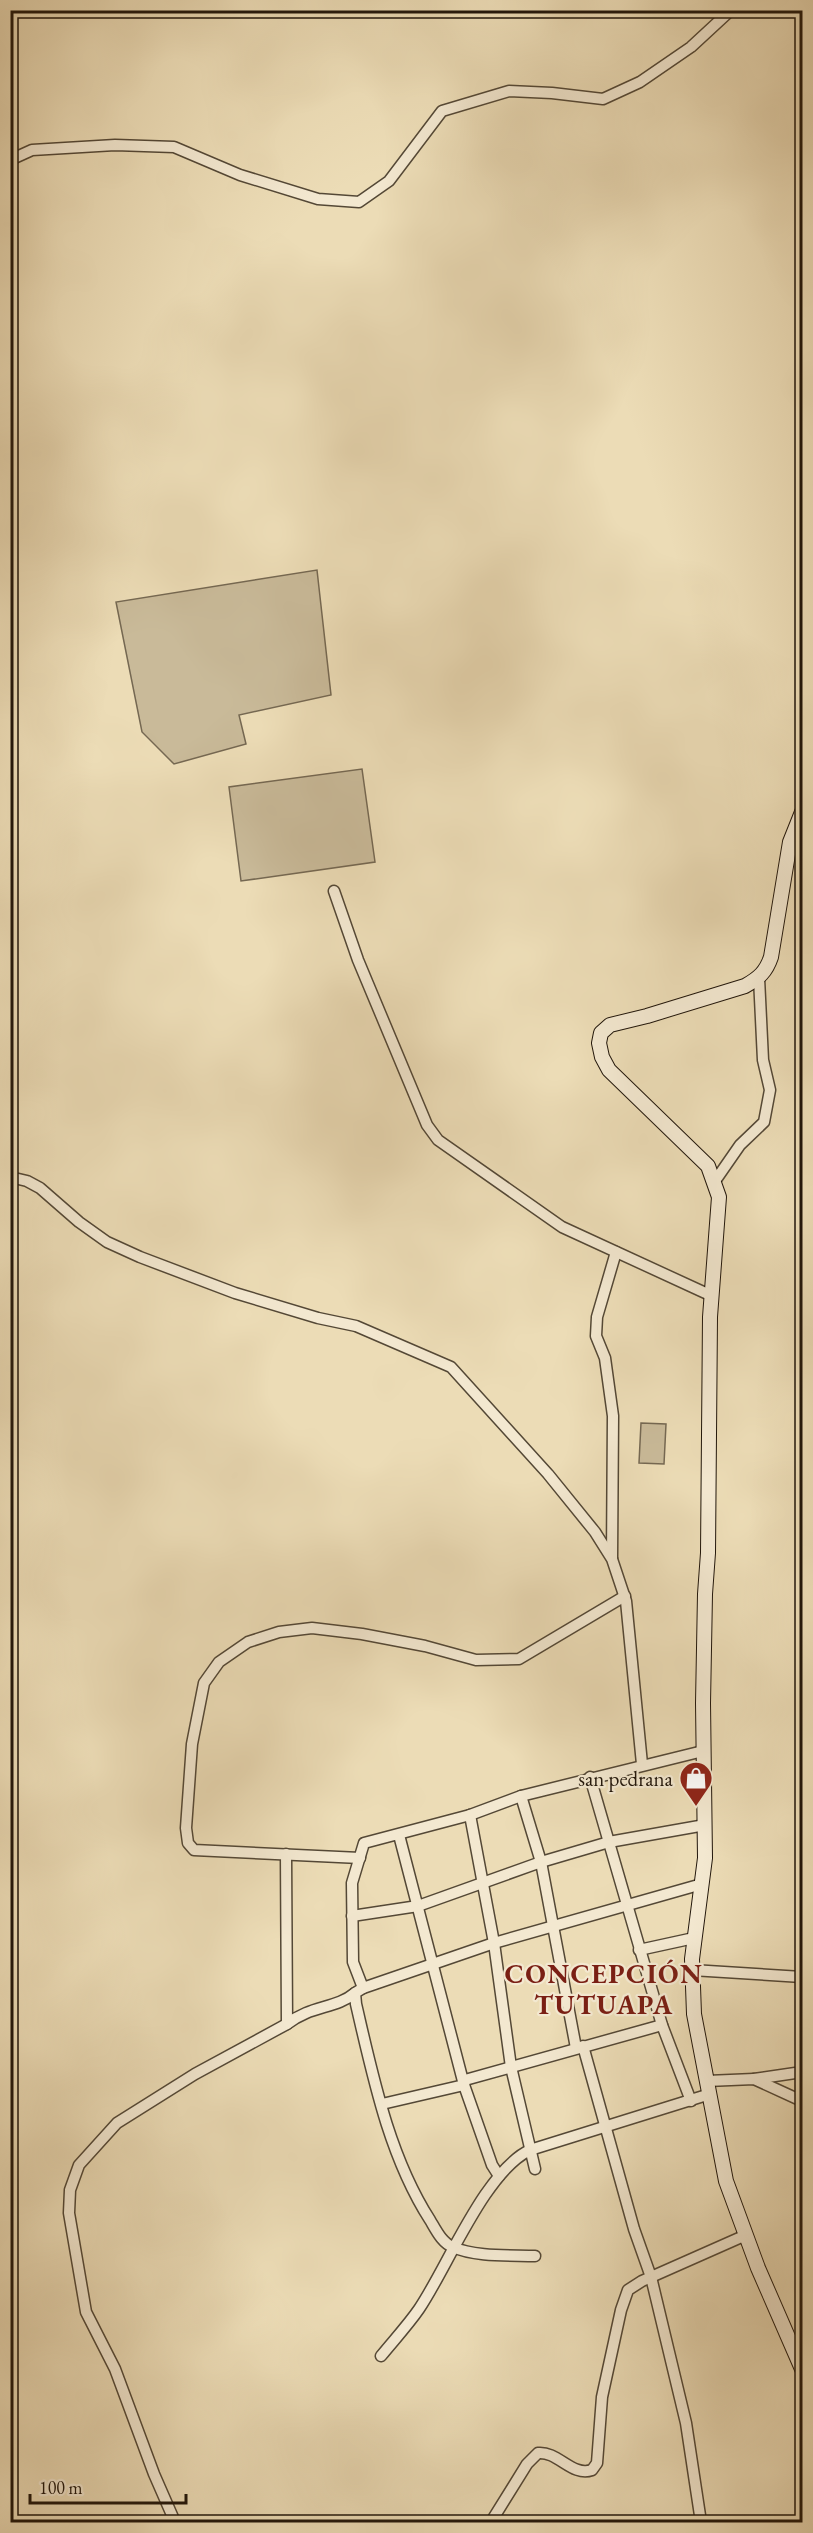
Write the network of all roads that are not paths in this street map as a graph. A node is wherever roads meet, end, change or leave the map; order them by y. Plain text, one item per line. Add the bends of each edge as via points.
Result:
1 (731, 10) edge
2 (10, 160) edge
3 (802, 812) edge
4 (334, 891) dead end
5 (759, 978) junction
6 (10, 1177) edge
7 (715, 1181) junction
8 (616, 1252) junction
9 (712, 1296) junction
10 (612, 1559) junction
11 (624, 1596) junction
12 (703, 1750) junction
13 (642, 1764) junction
14 (591, 1777) junction
15 (521, 1796) junction
16 (470, 1815) junction
17 (705, 1825) junction
18 (399, 1835) junction
19 (609, 1842) junction
20 (286, 1854) junction
21 (360, 1858) junction
22 (541, 1862) junction
23 (483, 1881) junction
24 (702, 1884) junction
25 (627, 1904) junction
26 (418, 1906) junction
27 (352, 1916) junction
28 (554, 1925) junction
29 (694, 1938) junction
30 (494, 1943) junction
31 (639, 1950) junction
32 (434, 1962) junction
33 (692, 1970) junction
34 (802, 1977) edge
35 (359, 1991) junction
36 (287, 2024) junction
37 (662, 2025) junction
38 (579, 2047) junction
39 (511, 2067) junction
40 (802, 2072) edge
41 (754, 2079) junction
42 (464, 2085) junction
43 (709, 2087) junction
44 (691, 2101) junction
45 (802, 2101) edge
46 (382, 2104) junction
47 (605, 2128) junction
48 (530, 2150) junction
49 (535, 2169) dead end
50 (499, 2176) junction
51 (746, 2235) junction
52 (452, 2247) junction
53 (535, 2256) dead end
54 (651, 2277) junction
55 (381, 2356) dead end
56 (802, 2369) edge
57 (175, 2523) edge
58 (491, 2523) edge
59 (700, 2523) edge

1 - 2 street via 691,47 648,76 603,99 509,91 442,111 389,181 358,202 318,199 240,176 174,147 115,145 32,150
3 - 5 street via 790,842 771,957
4 - 8 street via 358,960 427,1125 438,1140 544,1217
5 - 7 street via 764,1060 770,1090 764,1122 740,1145
5 - 7 street via 734,990 610,1025 601,1033 602,1057 609,1070 708,1166
6 - 10 street via 40,1188 107,1242 140,1257 235,1293 356,1326 451,1367 548,1474
7 - 9 street via 719,1197
8 - 9 street
8 - 10 street via 597,1317 596,1336 605,1358 613,1416
9 - 12 street
10 - 11 street
11 - 13 street
11 - 20 street via 519,1659 476,1660 425,1646 312,1628 279,1632 248,1642 219,1662 204,1683 192,1744 188,1843 194,1850
12 - 13 street
12 - 17 street
13 - 14 street
14 - 15 street
14 - 19 street
15 - 16 street
15 - 22 street
16 - 18 street
16 - 23 street
17 - 19 street
17 - 24 street
18 - 21 street via 364,1843
18 - 26 street
19 - 22 street
19 - 25 street
20 - 21 street
20 - 36 street
21 - 27 street via 352,1883
22 - 23 street
22 - 28 street
23 - 26 street
23 - 30 street
24 - 25 street
24 - 29 street
25 - 28 street
25 - 31 street
26 - 27 street
26 - 32 street
27 - 35 street via 353,1962
28 - 30 street
28 - 38 street
29 - 31 street
29 - 33 street
30 - 32 street
30 - 39 street
31 - 37 street
32 - 35 street
32 - 42 street
33 - 34 street
33 - 43 street via 694,2014
35 - 36 street via 346,2001 299,2014
35 - 46 street
36 - 57 street via 195,2074 117,2123 79,2165 70,2190 69,2213 86,2312 115,2369
37 - 38 street
37 - 44 street
38 - 39 street
38 - 47 street
39 - 42 street via 465,2079
39 - 48 street
40 - 41 street
41 - 43 street
41 - 45 street
42 - 46 street
42 - 50 street
43 - 44 street
43 - 51 street via 726,2181
44 - 47 street
46 - 52 street via 414,2197 441,2238
47 - 48 street
47 - 54 street
48 - 49 street
48 - 50 street
50 - 52 street
51 - 54 street
51 - 56 street
52 - 53 street
52 - 55 street via 420,2308
54 - 58 street via 628,2290 621,2310 602,2397 597,2463 592,2470 579,2471 546,2452 538,2453 527,2464
54 - 59 street via 686,2423

